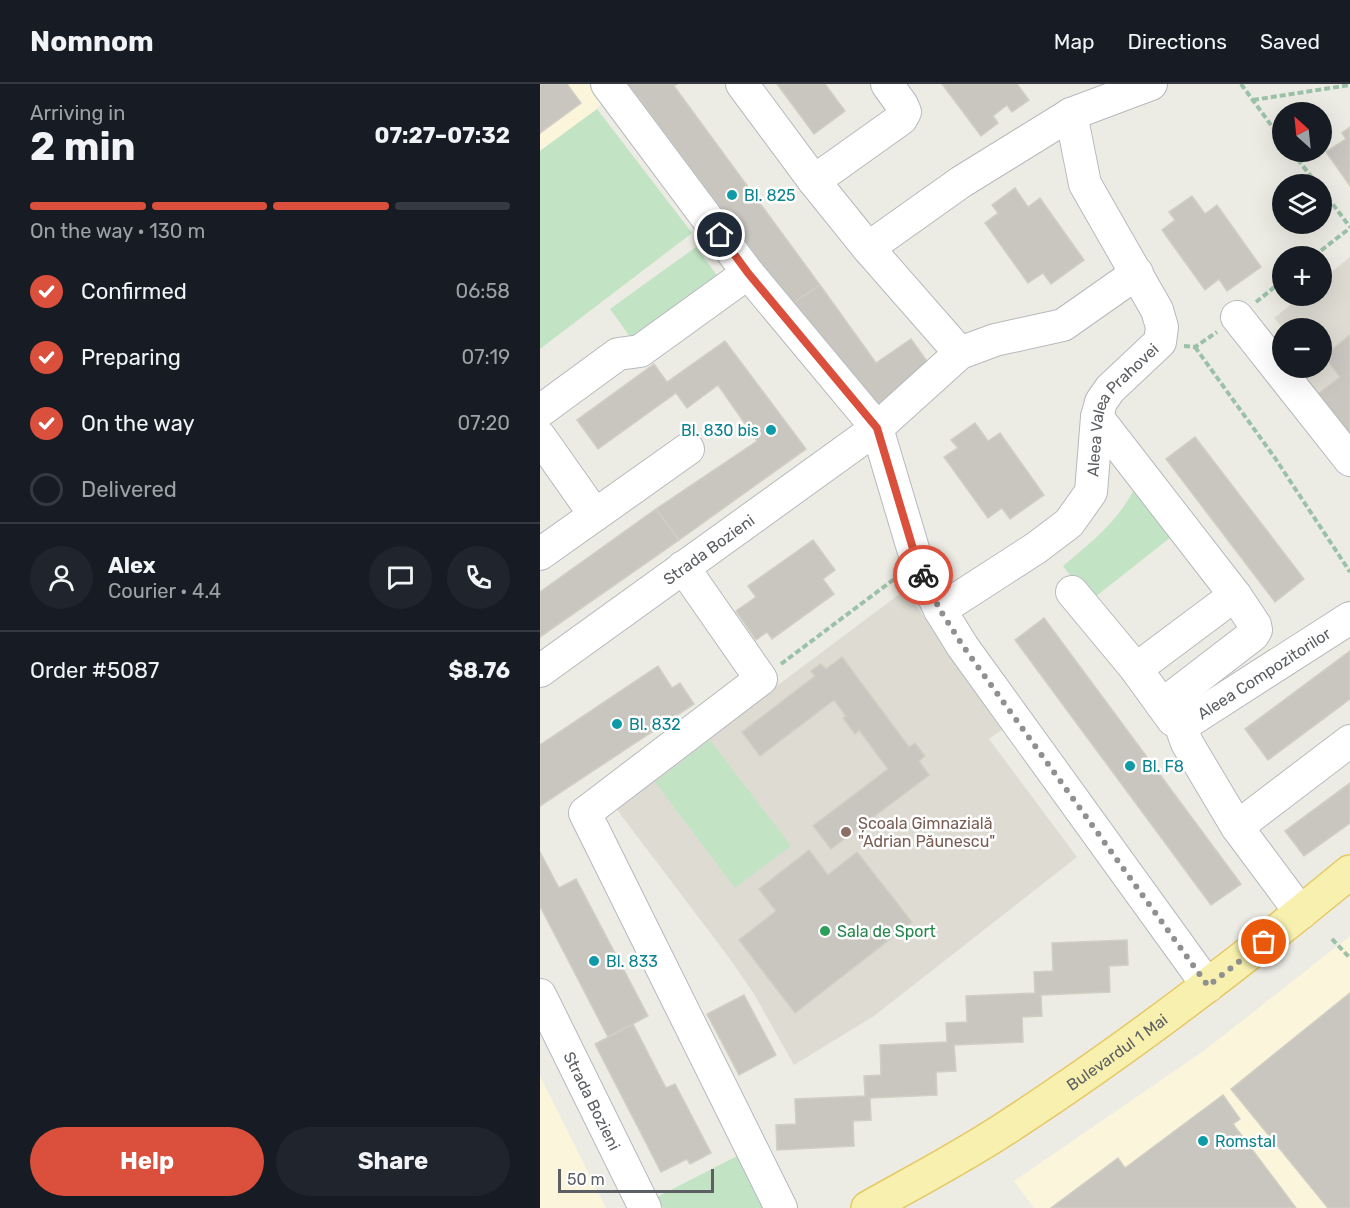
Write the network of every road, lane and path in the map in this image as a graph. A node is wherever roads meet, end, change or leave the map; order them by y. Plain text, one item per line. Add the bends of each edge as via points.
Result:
1 (607, 84) edge
2 (742, 84) edge
3 (887, 84) edge
4 (1151, 84) edge
5 (1241, 84) edge
6 (1350, 85) edge
7 (1253, 100) junction
8 (1071, 114) junction
9 (1272, 126) edge
10 (1300, 162) edge
11 (1309, 174) edge
12 (814, 181) junction
13 (1332, 204) edge
14 (1350, 228) edge
15 (1327, 246) edge
16 (868, 248) junction
17 (748, 273) junction
18 (1137, 273) junction
19 (1237, 317) dead end
20 (1195, 348) dead end
21 (960, 353) junction
22 (540, 411) edge
23 (1097, 417) junction
24 (877, 428) junction
25 (540, 437) edge
26 (688, 449) dead end
27 (1350, 460) edge
28 (595, 515) junction
29 (540, 554) edge
30 (917, 562) junction
31 (683, 567) junction
32 (1350, 572) edge
33 (1072, 592) dead end
34 (1235, 595) junction
35 (940, 610) junction
36 (1350, 618) edge
37 (1136, 669) junction
38 (540, 671) edge
39 (761, 679) junction
40 (1161, 705) junction
41 (1183, 732) junction
42 (1350, 741) edge
43 (1237, 827) junction
44 (1350, 872) edge
45 (1350, 899) edge
46 (1301, 913) junction
47 (1332, 939) dead end
48 (1350, 958) edge
49 (1208, 986) junction
50 (540, 995) edge
51 (645, 1208) edge
52 (781, 1208) edge
53 (868, 1208) edge
54 (913, 1208) edge

1 - 17 street
2 - 12 street
3 - 12 street via 905,112 901,119
4 - 8 street
5 - 7 path
6 - 7 path
7 - 9 path
8 - 16 street via 961,182
8 - 18 street via 1085,184
10 - 11 path
12 - 16 street
13 - 14 path
14 - 15 path
16 - 21 street
17 - 22 street via 640,351 618,354
17 - 24 street
18 - 21 street via 1063,325 995,340
18 - 23 street, Aleea Valea Prahovei via 1157,310 1162,327 1160,342 1110,389
19 - 27 street
20 - 32 path via 1275,458
21 - 24 street
23 - 34 street
23 - 35 street, Aleea Valea Prahovei via 1091,492 1069,523
24 - 30 street
24 - 31 street, Strada Bozieni
25 - 28 street
26 - 28 street
28 - 29 street
30 - 35 street
30 - 39 path
31 - 38 street, Strada Bozieni
31 - 39 street
33 - 37 street
34 - 37 street
34 - 40 street via 1255,625 1253,635
35 - 49 street
36 - 41 street, Aleea Compozitorilor via 1188,722
37 - 40 street
39 - 52 street via 585,813
40 - 41 street
41 - 43 street, Aleea Compozitorilor
42 - 43 street
43 - 46 street, Aleea Compozitorilor
44 - 46 main road, Bulevardul 1 Mai
45 - 54 main road, Bulevardul 1 Mai via 1133,1068 1026,1140
46 - 49 main road, Bulevardul 1 Mai
47 - 48 path
49 - 53 main road, Bulevardul 1 Mai via 1005,1130
50 - 51 street, Strada Bozieni

